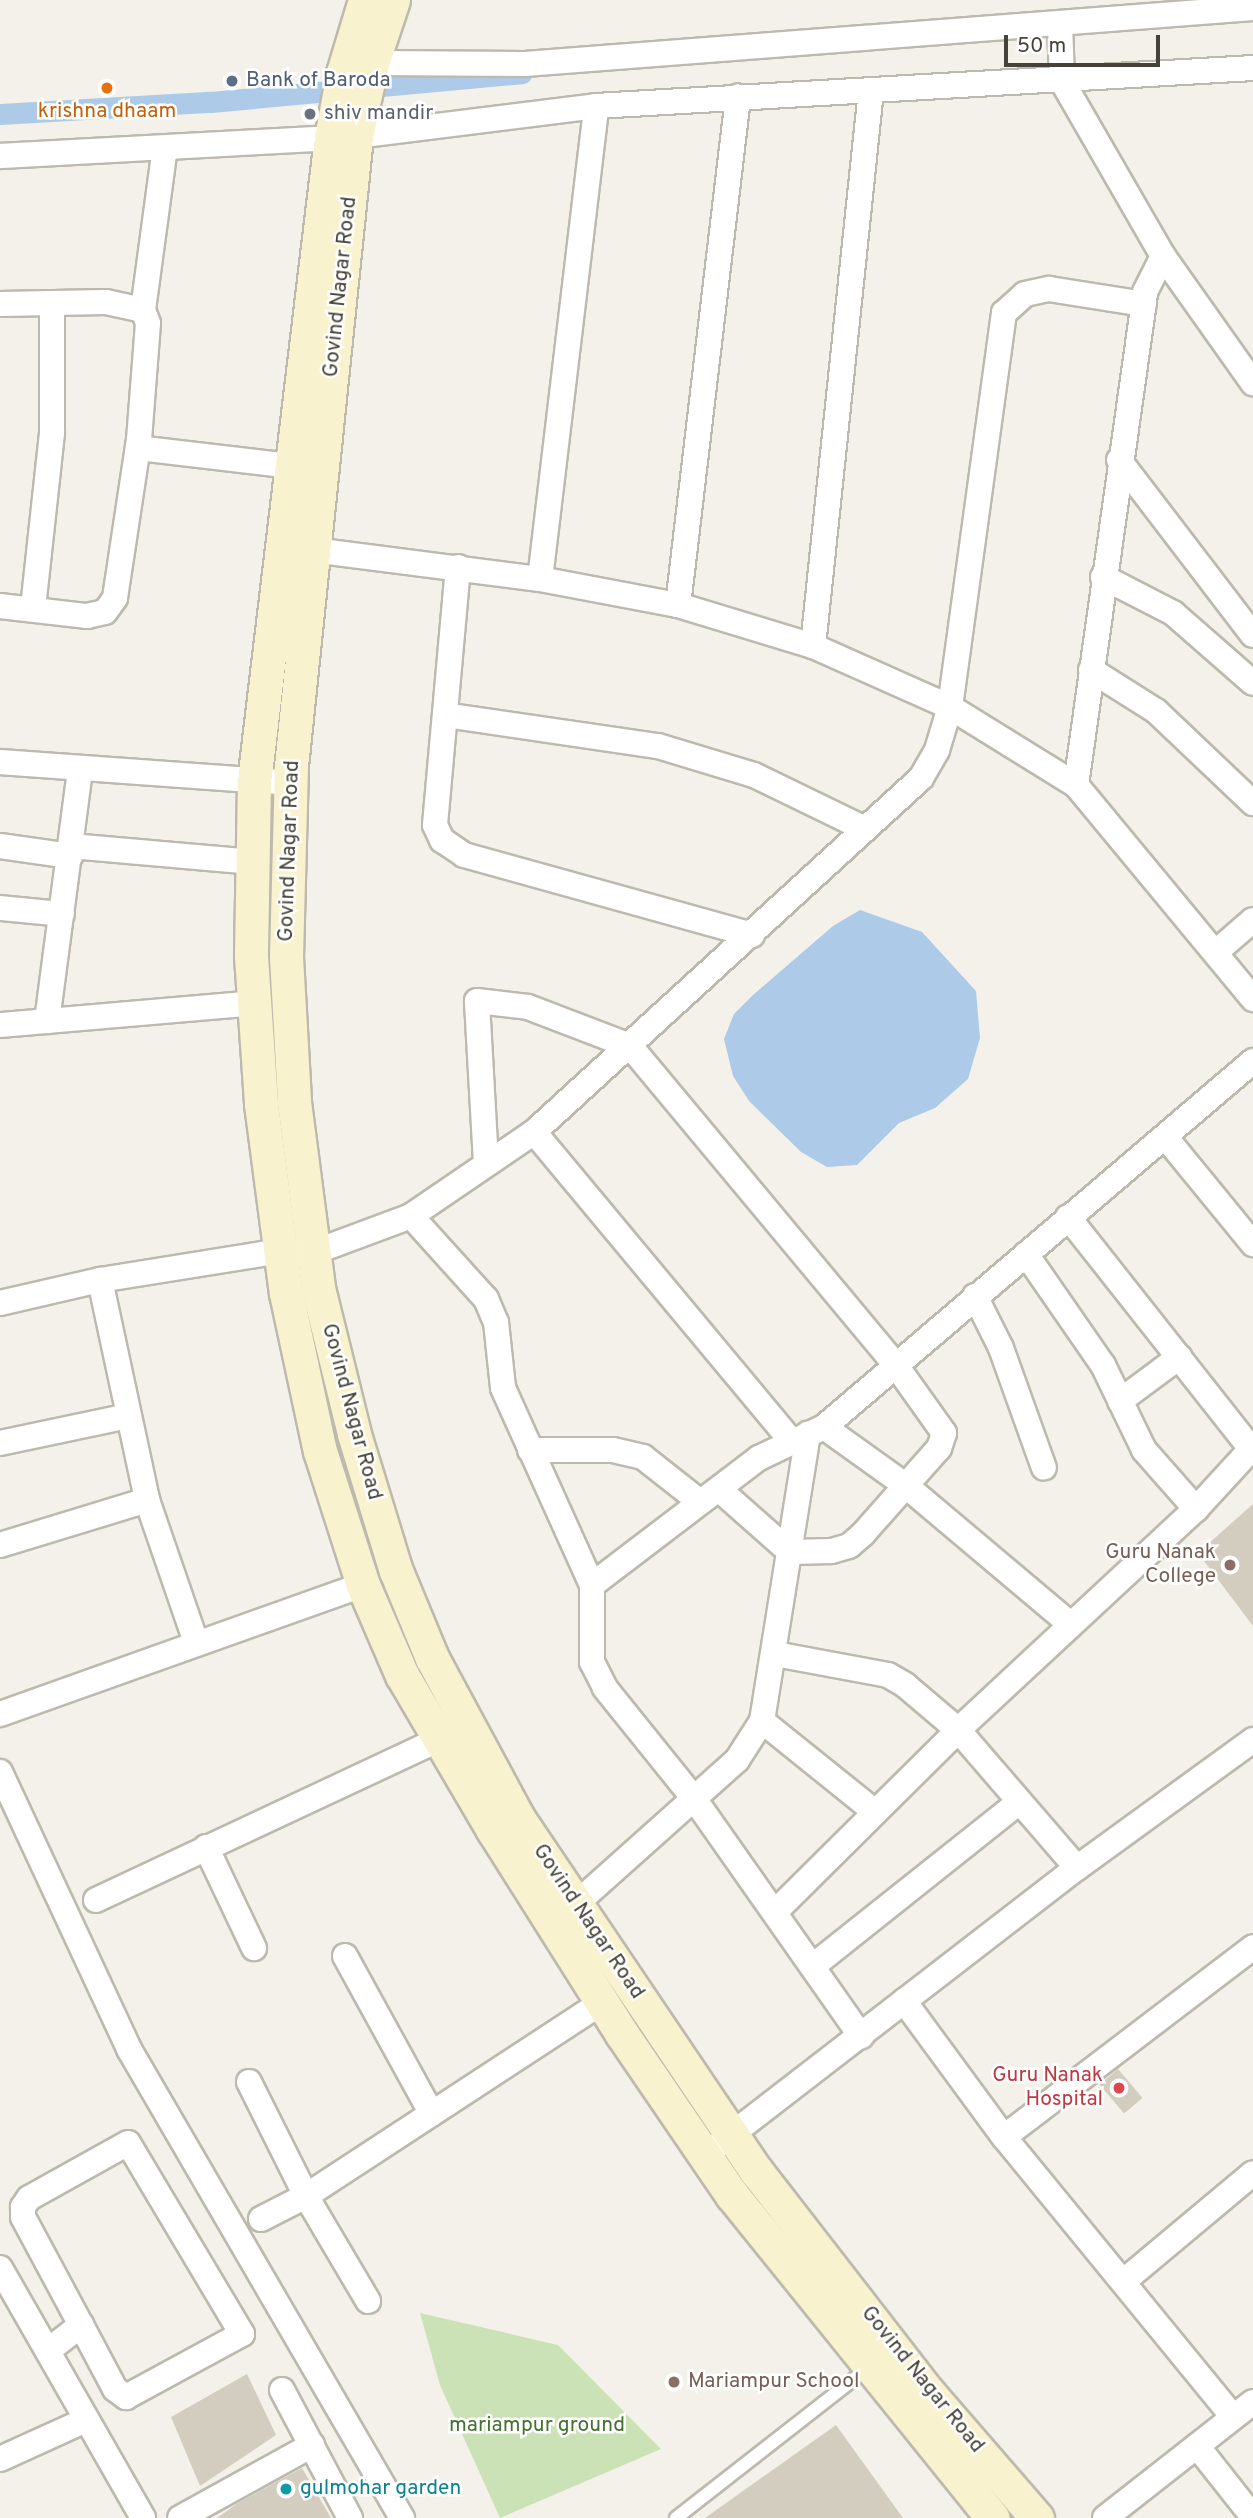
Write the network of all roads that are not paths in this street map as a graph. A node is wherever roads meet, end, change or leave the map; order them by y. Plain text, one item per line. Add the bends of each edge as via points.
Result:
1 (365, 0) edge
2 (393, 0) edge
3 (1253, 8) edge
4 (1060, 23) junction
5 (1253, 68) edge
6 (362, 70) junction
7 (1062, 81) junction
8 (871, 90) junction
9 (738, 97) junction
10 (597, 106) junction
11 (346, 123) junction
12 (165, 148) junction
13 (0, 156) edge
14 (1163, 256) junction
15 (0, 304) edge
16 (52, 304) junction
17 (1144, 304) junction
18 (143, 310) junction
19 (1253, 383) edge
20 (138, 448) junction
21 (1119, 460) junction
22 (291, 466) junction
23 (313, 550) junction
24 (458, 567) junction
25 (1103, 577) junction
26 (540, 579) junction
27 (678, 605) junction
28 (0, 606) edge
29 (33, 608) junction
30 (1253, 635) edge
31 (813, 646) junction
32 (1091, 670) junction
33 (1253, 683) edge
34 (950, 707) junction
35 (445, 715) junction
36 (0, 762) edge
37 (80, 771) junction
38 (254, 782) junction
39 (291, 783) junction
40 (1076, 785) junction
41 (1253, 803) edge
42 (865, 829) junction
43 (0, 846) edge
44 (70, 851) junction
45 (253, 862) junction
46 (0, 908) edge
47 (62, 914) junction
48 (1253, 920) edge
49 (752, 935) junction
50 (1216, 952) junction
51 (1253, 999) edge
52 (256, 1003) junction
53 (47, 1021) junction
54 (0, 1025) edge
55 (630, 1046) junction
56 (1253, 1060) edge
57 (534, 1132) junction
58 (1167, 1139) junction
59 (486, 1163) junction
60 (411, 1216) junction
61 (1069, 1217) junction
62 (1253, 1244) edge
63 (282, 1251) junction
64 (317, 1251) junction
65 (1026, 1254) junction
66 (100, 1280) junction
67 (975, 1296) junction
68 (0, 1303) edge
69 (1179, 1357) junction
70 (897, 1367) junction
71 (1120, 1401) junction
72 (128, 1416) junction
73 (808, 1434) junction
74 (0, 1443) edge
75 (1252, 1448) edge
76 (530, 1450) junction
77 (1044, 1468) dead end
78 (905, 1485) junction
79 (710, 1495) junction
80 (147, 1500) junction
81 (1196, 1509) junction
82 (0, 1545) edge
83 (790, 1552) junction
84 (363, 1585) junction
85 (592, 1585) junction
86 (1071, 1625) junction
87 (196, 1642) junction
88 (775, 1654) junction
89 (0, 1714) edge
90 (762, 1721) junction
91 (958, 1730) junction
92 (454, 1733) junction
93 (1253, 1740) edge
94 (0, 1772) edge
95 (695, 1800) junction
96 (1018, 1803) junction
97 (875, 1812) junction
98 (206, 1846) junction
99 (1077, 1868) junction
100 (96, 1900) dead end
101 (577, 1903) junction
102 (776, 1911) junction
103 (1253, 1947) edge
104 (254, 1948) dead end
105 (345, 1956) dead end
106 (813, 1966) junction
107 (904, 2001) junction
108 (602, 2002) junction
109 (861, 2036) junction
110 (248, 2082) dead end
111 (432, 2114) junction
112 (734, 2135) junction
113 (1004, 2137) junction
114 (704, 2155) junction
115 (1253, 2173) edge
116 (306, 2196) junction
117 (261, 2219) dead end
118 (0, 2268) edge
119 (1124, 2281) junction
120 (368, 2301) dead end
121 (81, 2325) junction
122 (49, 2350) junction
123 (869, 2367) junction
124 (282, 2390) dead end
125 (1253, 2402) edge
126 (1233, 2417) junction
127 (86, 2420) junction
128 (312, 2445) junction
129 (1197, 2446) junction
130 (0, 2459) edge
131 (1253, 2517) edge
132 (143, 2518) edge
133 (180, 2518) edge
134 (350, 2518) edge
135 (401, 2518) edge
136 (676, 2518) edge
137 (993, 2518) edge
138 (1037, 2518) edge
139 (1105, 2518) edge

1 - 6 main road
2 - 6 main road
3 - 4 street
4 - 6 street via 525,64
4 - 7 street
5 - 7 street
6 - 11 main road
7 - 8 street
7 - 14 street
8 - 9 street
8 - 31 street
9 - 10 street
9 - 27 street
10 - 11 street
10 - 26 street
11 - 12 street
11 - 22 main road, Govind Nagar Road
11 - 23 main road, Govind Nagar Road
12 - 13 street
12 - 18 street
14 - 17 street
14 - 19 street
15 - 16 street
16 - 18 street via 106,302
16 - 29 street via 52,432
17 - 21 street
17 - 34 street via 1049,289 1025,294 1004,313
18 - 20 street via 148,323 147,354
20 - 22 street
20 - 29 street via 115,598 106,612 88,616
21 - 25 street
21 - 30 street
22 - 38 main road, Govind Nagar Road
23 - 24 street
23 - 39 main road, Govind Nagar Road
24 - 26 street
24 - 35 street
25 - 32 street
25 - 33 street via 1173,613
26 - 27 street
27 - 31 street
28 - 29 street
31 - 34 street
32 - 40 street
32 - 41 street via 1156,711
34 - 40 street
34 - 42 street via 937,750 921,778
35 - 42 street via 658,746 754,775
35 - 49 street via 435,825 442,840 464,855
36 - 37 street
37 - 38 street
37 - 44 street
38 - 39 street
38 - 45 main road, Govind Nagar Road
39 - 64 main road, Govind Nagar Road via 286,957 294,1102
40 - 50 street
42 - 49 street
43 - 44 street
44 - 45 street
44 - 47 street
45 - 52 main road, Govind Nagar Road via 251,957
46 - 47 street
47 - 53 street
48 - 50 street
49 - 55 street
50 - 51 street
52 - 53 street
52 - 63 main road, Govind Nagar Road via 261,1104
53 - 54 street
55 - 57 street
55 - 59 street via 528,1007 477,1001
55 - 70 street
56 - 58 street
57 - 59 street
57 - 73 street
58 - 61 street
58 - 62 street
59 - 60 street
60 - 64 street
60 - 76 street via 486,1299 496,1322 503,1388
61 - 65 street
61 - 69 street
63 - 64 street
63 - 66 street
63 - 84 main road, Govind Nagar Road via 286,1293 320,1451
64 - 92 main road, Govind Nagar Road via 318,1288 354,1434 396,1571 432,1658
65 - 67 street
65 - 71 street via 1084,1334
66 - 68 street
66 - 72 street
67 - 70 street
67 - 77 street via 1001,1348
69 - 71 street
69 - 75 street
70 - 73 street
70 - 78 street via 944,1433 939,1448
71 - 81 street via 1144,1450
72 - 74 street
72 - 80 street
73 - 78 street
73 - 79 street via 759,1458
73 - 83 street
75 - 81 street
76 - 79 street via 592,1449 642,1457
76 - 85 street
78 - 83 street via 849,1546
78 - 86 street
79 - 83 street
79 - 85 street
80 - 82 street
80 - 87 street
81 - 86 street
83 - 88 street
84 - 87 street
84 - 92 main road, Govind Nagar Road via 402,1675
85 - 95 street via 592,1662 628,1721
86 - 91 street
87 - 89 street
88 - 90 street
88 - 91 street via 888,1675
90 - 95 street via 737,1760
90 - 97 street
91 - 96 street
91 - 97 street
92 - 98 street
92 - 101 main road, Govind Nagar Road
92 - 108 main road, Govind Nagar Road
93 - 99 street
94 - 135 street via 129,2049
95 - 101 street
95 - 102 street
96 - 99 street
96 - 106 street
97 - 102 street
98 - 100 street
98 - 104 street
99 - 107 street
101 - 112 main road, Govind Nagar Road
102 - 106 street
103 - 113 street
105 - 111 street
106 - 109 street
107 - 109 street
107 - 113 street
108 - 111 street
108 - 114 main road, Govind Nagar Road
109 - 112 street
110 - 116 street
111 - 116 street
112 - 114 street
112 - 138 main road, Govind Nagar Road via 757,2172 927,2391
113 - 119 street
114 - 123 main road, Govind Nagar Road
115 - 119 street
116 - 117 street
116 - 120 street
118 - 122 street
119 - 126 street
121 - 121 street via 115,2389 126,2397 242,2334 128,2143 29,2198 23,2207 23,2217
121 - 122 street
122 - 127 street
123 - 136 lane
123 - 137 main road, Govind Nagar Road
124 - 128 street
125 - 126 street
126 - 129 street
127 - 130 street
127 - 132 street
128 - 133 street
128 - 134 street
129 - 131 street
129 - 139 street

